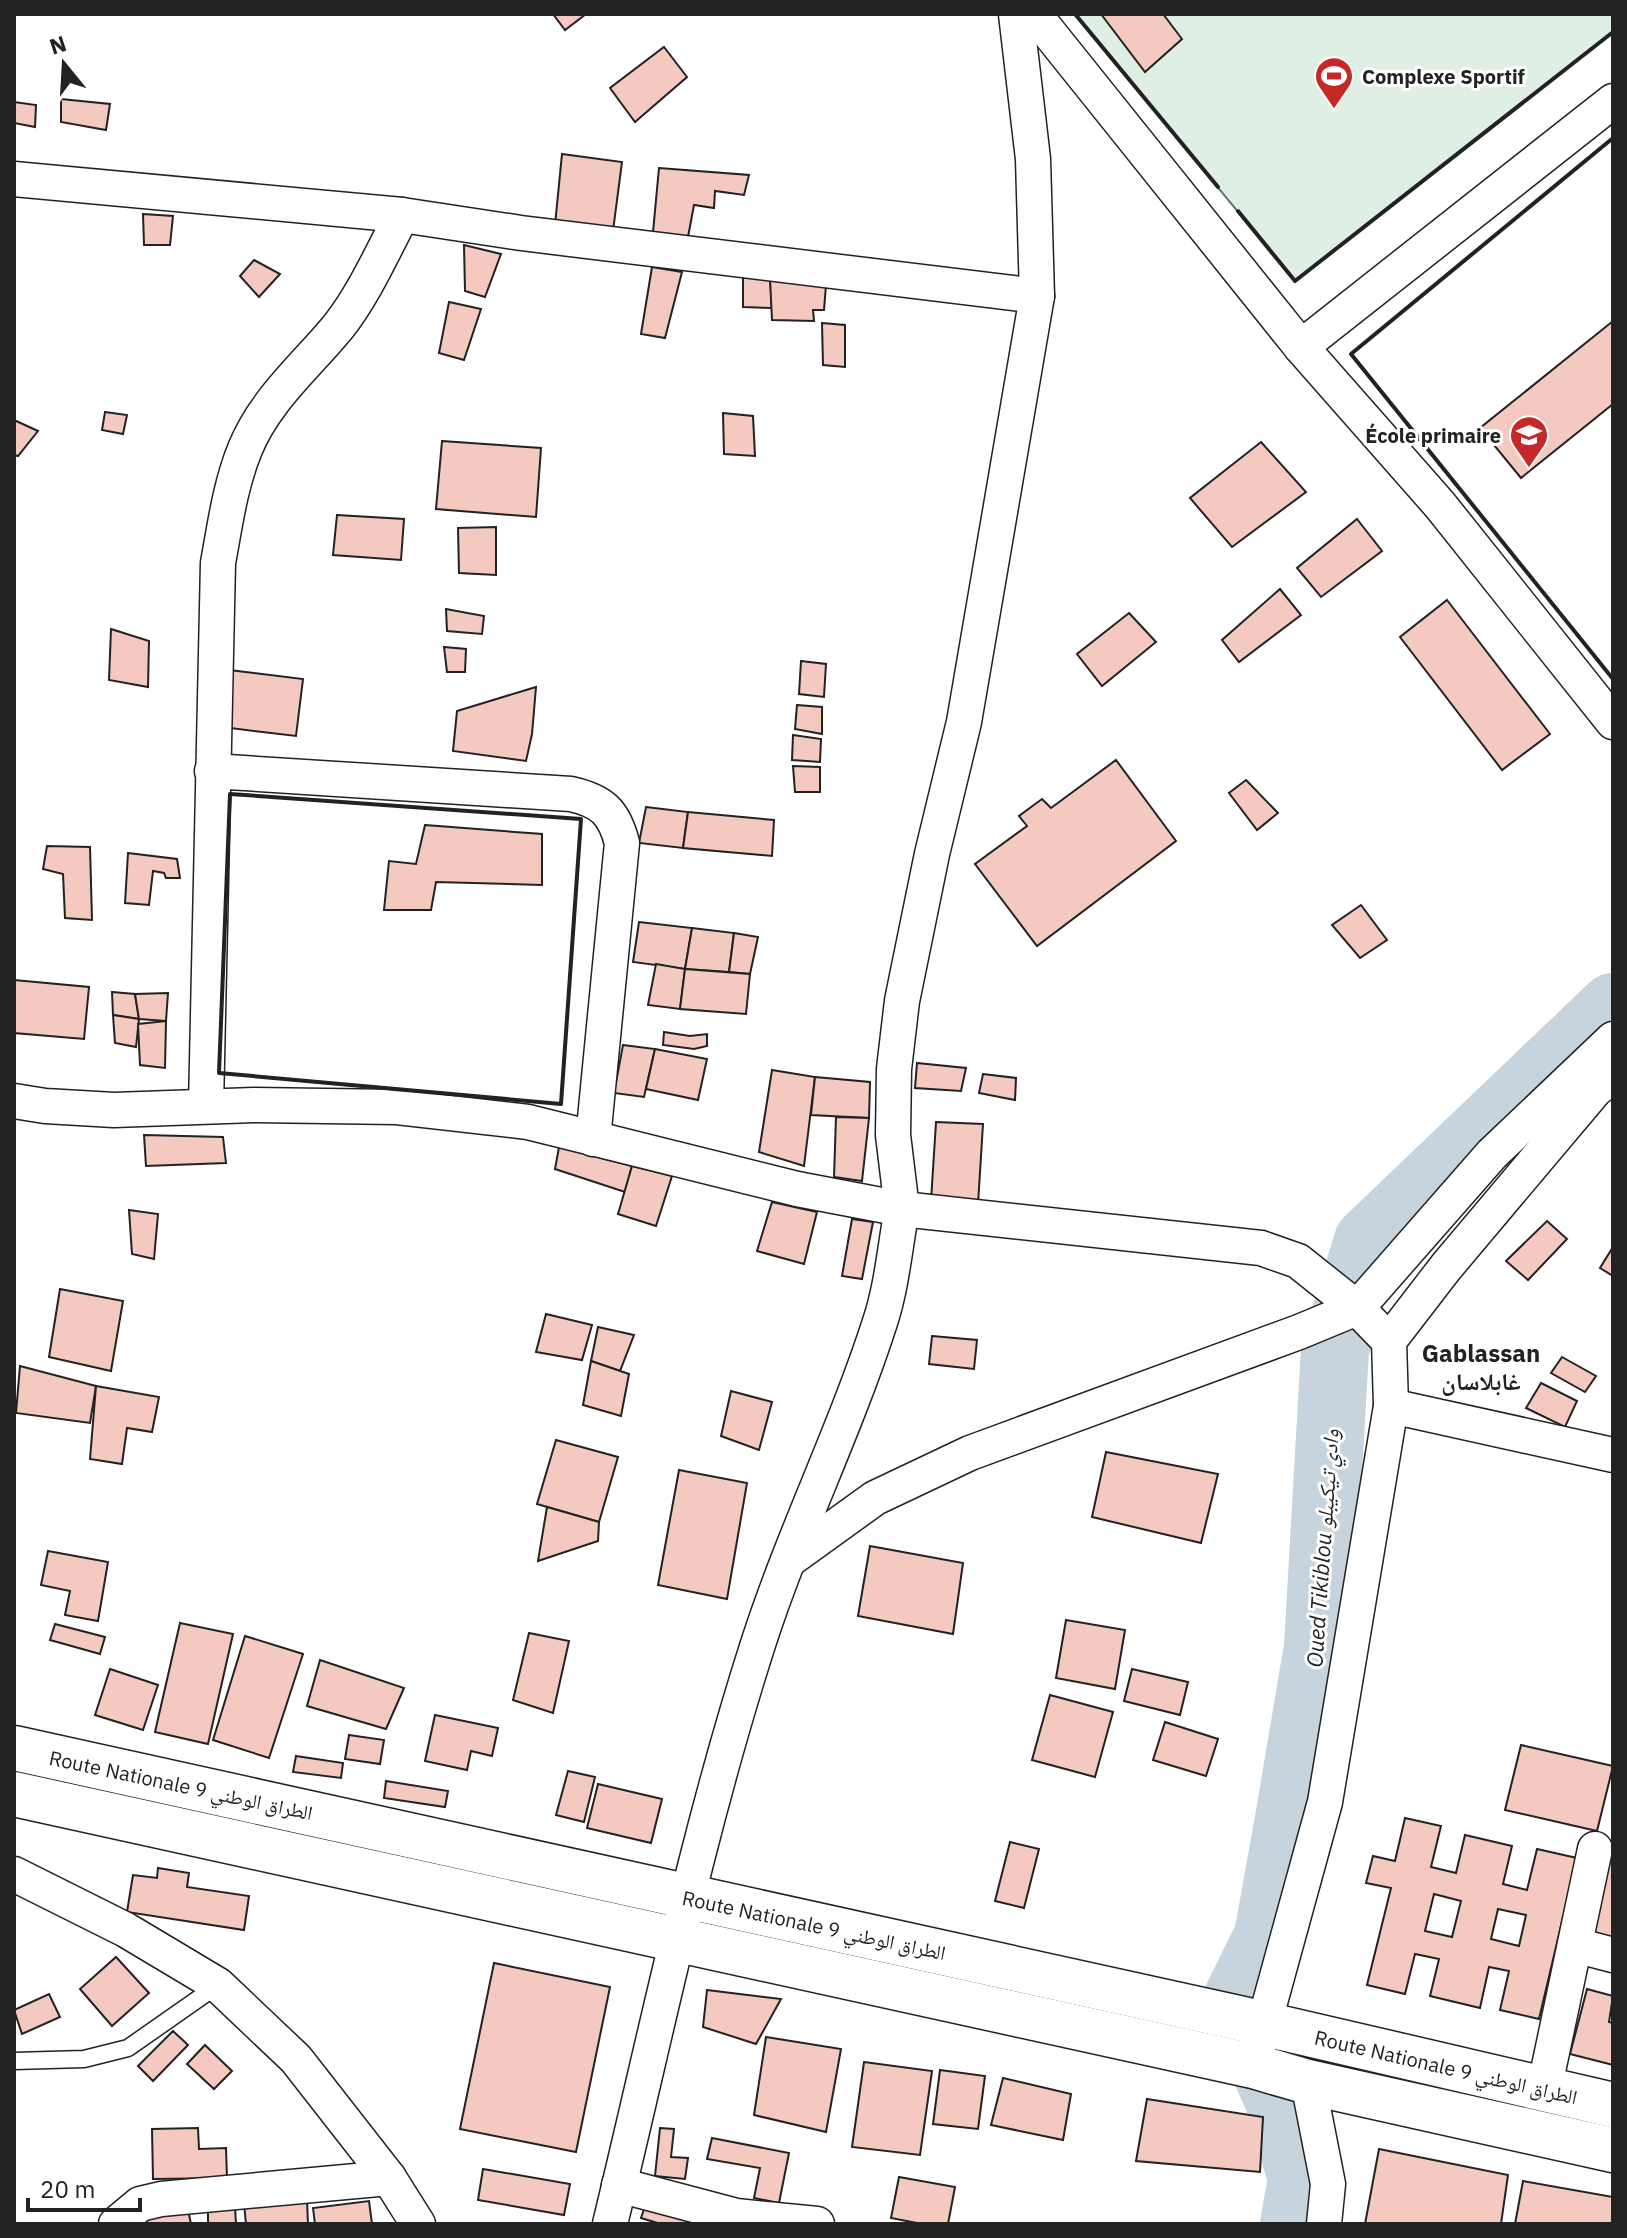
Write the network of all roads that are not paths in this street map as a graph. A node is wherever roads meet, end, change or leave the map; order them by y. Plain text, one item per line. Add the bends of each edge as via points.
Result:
1 (1016, 14) edge
2 (1034, 14) edge
3 (1613, 101) edge
4 (14, 179) edge
5 (402, 215) junction
6 (1037, 296) junction
7 (1301, 347) junction
8 (1613, 722) edge
9 (212, 771) junction
10 (1613, 1039) edge
11 (1613, 1076) edge
12 (14, 1101) edge
13 (206, 1106) junction
14 (593, 1139) junction
15 (902, 1209) junction
16 (1357, 1308) junction
17 (1389, 1341) junction
18 (1391, 1406) junction
19 (1613, 1455) edge
20 (789, 1560) junction
21 (14, 1748) edge
22 (14, 1794) edge
23 (1595, 1849) dead end
24 (14, 1874) edge
25 (688, 1897) junction
26 (677, 1940) junction
27 (1575, 1945) junction
28 (1613, 1955) edge
29 (218, 1985) junction
30 (1263, 2024) junction
31 (14, 2061) edge
32 (1253, 2066) junction
33 (1308, 2082) junction
34 (1544, 2090) junction
35 (1613, 2105) edge
36 (1613, 2150) edge
37 (389, 2178) junction
38 (619, 2185) junction
39 (116, 2224) edge
40 (418, 2224) edge
41 (610, 2224) edge
42 (817, 2224) edge
43 (1324, 2224) edge

1 - 6 street via 1033,159
2 - 7 street
3 - 7 street
4 - 5 street
5 - 6 street
5 - 9 street via 339,326 265,412 232,486 218,563
6 - 15 street via 964,722 902,1001 893,1135
7 - 8 street via 1440,505
9 - 13 street
9 - 14 street via 571,794 593,799 608,811 622,843
10 - 16 street via 1492,1154
11 - 17 street via 1585,1102
12 - 13 street via 114,1110
13 - 14 street via 397,1107 528,1122
14 - 15 street
15 - 16 street via 1261,1248 1298,1261
15 - 20 street via 881,1318
16 - 17 street
16 - 20 street via 970,1453 875,1498
17 - 18 street
18 - 19 street
18 - 30 street via 1325,1802
20 - 25 street via 728,1743
21 - 25 main road, Route Nationale الطراق الوطني 9
22 - 26 main road
23 - 27 street
24 - 29 street via 126,1930
25 - 26 street
25 - 30 main road, Route Nationale الطراق الوطني 9
26 - 32 main road
26 - 38 street
27 - 28 street
27 - 34 street
29 - 31 lane via 128,2048 84,2059
29 - 37 street via 296,2059
30 - 32 street
30 - 34 main road, Route Nationale الطراق الوطني 9
32 - 33 main road
33 - 36 main road
33 - 43 street via 1328,2184
34 - 35 main road, Route Nationale الطراق الوطني 9
37 - 39 street via 161,2199 140,2204
37 - 40 street
38 - 41 street
38 - 42 street via 736,2216

